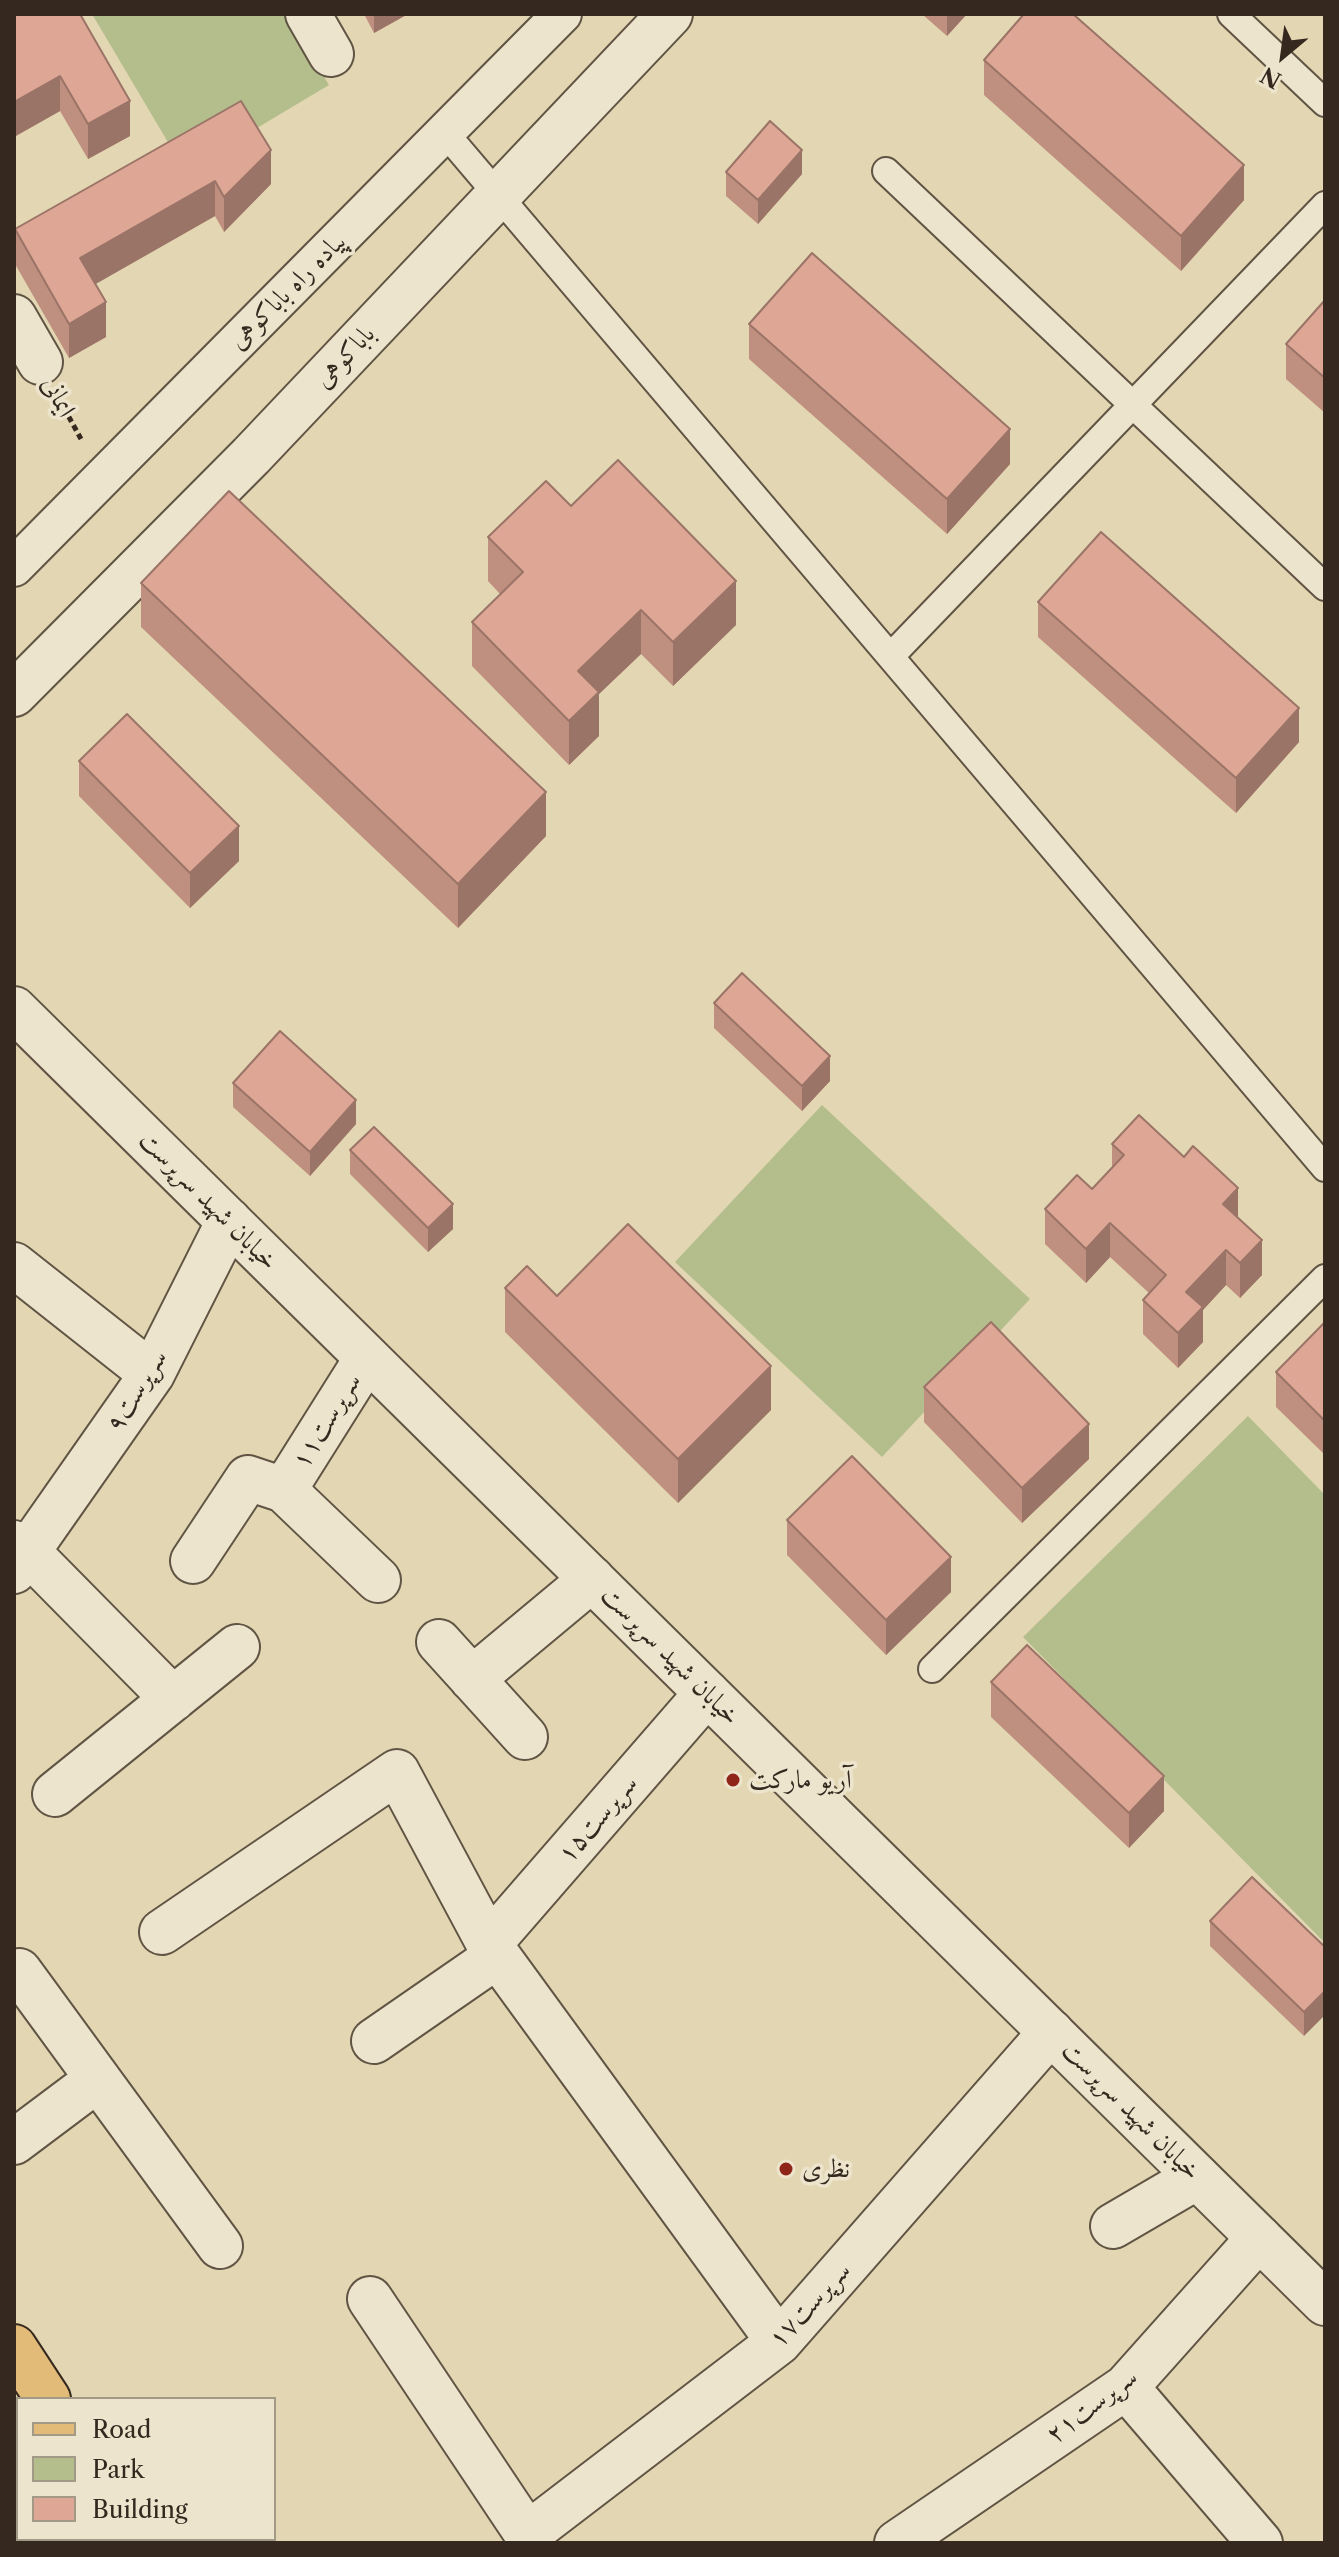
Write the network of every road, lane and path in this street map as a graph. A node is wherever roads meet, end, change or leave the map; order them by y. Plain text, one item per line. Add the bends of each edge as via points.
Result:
1 (308, 14) edge
2 (562, 14) edge
3 (670, 14) edge
4 (1231, 14) edge
5 (331, 54) dead end
6 (1325, 103) edge
7 (446, 134) junction
8 (886, 171) dead end
9 (1325, 205) edge
10 (14, 317) edge
11 (40, 362) joint
12 (1133, 404) junction
13 (101, 477) junction
14 (14, 567) edge
15 (1325, 587) edge
16 (891, 656) junction
17 (14, 694) edge
18 (14, 1009) edge
19 (1325, 1168) edge
20 (229, 1221) junction
21 (14, 1265) edge
22 (1325, 1278) edge
23 (367, 1358) junction
24 (152, 1374) junction
25 (284, 1490) junction
26 (19, 1556) edge
27 (193, 1561) dead end
28 (592, 1579) junction
29 (378, 1580) dead end
30 (439, 1642) dead end
31 (237, 1647) dead end
32 (932, 1669) dead end
33 (472, 1679) junction
34 (707, 1693) junction
35 (173, 1699) junction
36 (525, 1737) dead end
37 (55, 1794) dead end
38 (162, 1932) dead end
39 (493, 1950) junction
40 (19, 1971) dead end
41 (1051, 2032) junction
42 (374, 2041) dead end
43 (98, 2079) junction
44 (14, 2142) edge
45 (1197, 2177) junction
46 (1113, 2226) dead end
47 (1259, 2238) junction
48 (220, 2246) dead end
49 (370, 2299) dead end
50 (1325, 2303) edge
51 (779, 2342) junction
52 (14, 2347) edge
53 (1126, 2387) junction
54 (47, 2397) edge
55 (530, 2539) edge
56 (897, 2543) edge
57 (1260, 2543) edge

1 - 5 street
2 - 7 street, پیاده راه باباکوهی
3 - 17 street, باباکوهی via 251,456
4 - 6 lane
7 - 13 street, پیاده راه باباکوهی
7 - 16 lane
8 - 12 lane
9 - 12 lane
10 - 11 street, ایمانی
11 - 13 path, ایمانی
12 - 15 lane
12 - 16 lane
13 - 14 street, پیاده راه باباکوهی
16 - 19 lane
18 - 20 street, خیابان شهید سرپرست
20 - 23 street, خیابان شهید سرپرست
20 - 24 street, سرپرست۹
21 - 24 street
22 - 32 lane
23 - 25 street, سرپرست۱۱
23 - 28 street, خیابان شهید سرپرست
24 - 26 street, سرپرست۹
25 - 27 street, سرپرست۱۱ via 248,1478
25 - 29 street
26 - 35 street
28 - 33 street
28 - 34 street, خیابان شهید سرپرست
30 - 33 street
31 - 35 street
33 - 36 street
34 - 39 street, سرپرست۱۵
34 - 41 street, خیابان شهید سرپرست
35 - 37 street
38 - 39 street via 397,1772
39 - 42 street, سرپرست۱۵
39 - 51 street
40 - 43 street
41 - 45 street, خیابان شهید سرپرست
41 - 51 street, سرپرست۱۷
43 - 44 street
43 - 48 street
45 - 46 street
45 - 47 street, خیابان شهید سرپرست
47 - 50 street, خیابان شهید سرپرست
47 - 53 street, سرپرست۲۱
49 - 55 street
51 - 55 street, سرپرست۱۷
52 - 54 main road
53 - 56 street, سرپرست۲۱
53 - 57 street

